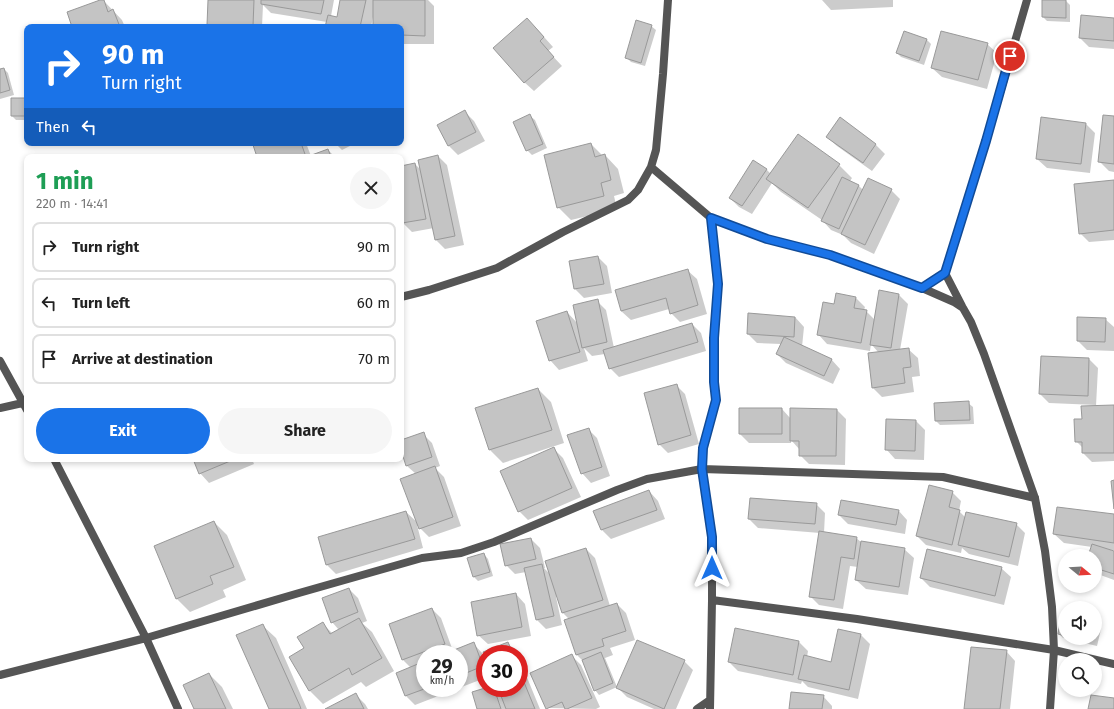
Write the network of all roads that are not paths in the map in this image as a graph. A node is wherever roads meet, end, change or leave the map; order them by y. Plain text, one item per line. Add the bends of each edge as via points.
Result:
1 (668, 0) edge
2 (1027, 0) edge
3 (651, 167) junction
4 (711, 218) junction
5 (945, 273) junction
6 (922, 288) junction
7 (404, 296) edge
8 (963, 308) junction
9 (0, 361) edge
10 (24, 402) edge
11 (24, 405) edge
12 (0, 408) edge
13 (56, 462) edge
14 (702, 469) junction
15 (1035, 498) junction
16 (712, 600) junction
17 (146, 638) junction
18 (1054, 650) junction
19 (1114, 664) edge
20 (0, 675) edge
21 (710, 705) edge
22 (178, 709) edge
23 (697, 709) edge
24 (1050, 709) edge

1 - 3 street via 659,125
2 - 5 street
3 - 4 street
3 - 7 street via 638,190 628,200 497,268
4 - 6 street via 767,239 830,255
4 - 14 street via 718,284 714,338 716,400 703,448
5 - 6 street
5 - 8 street
6 - 8 street
8 - 15 street via 984,354
9 - 10 street
11 - 12 street
13 - 17 street
14 - 15 street via 943,477
14 - 16 street via 712,537
14 - 17 street via 647,479 461,553 422,558
15 - 18 street via 1045,551
16 - 18 street
16 - 21 street
17 - 20 street
17 - 22 street
18 - 19 street
18 - 24 street
21 - 23 street

